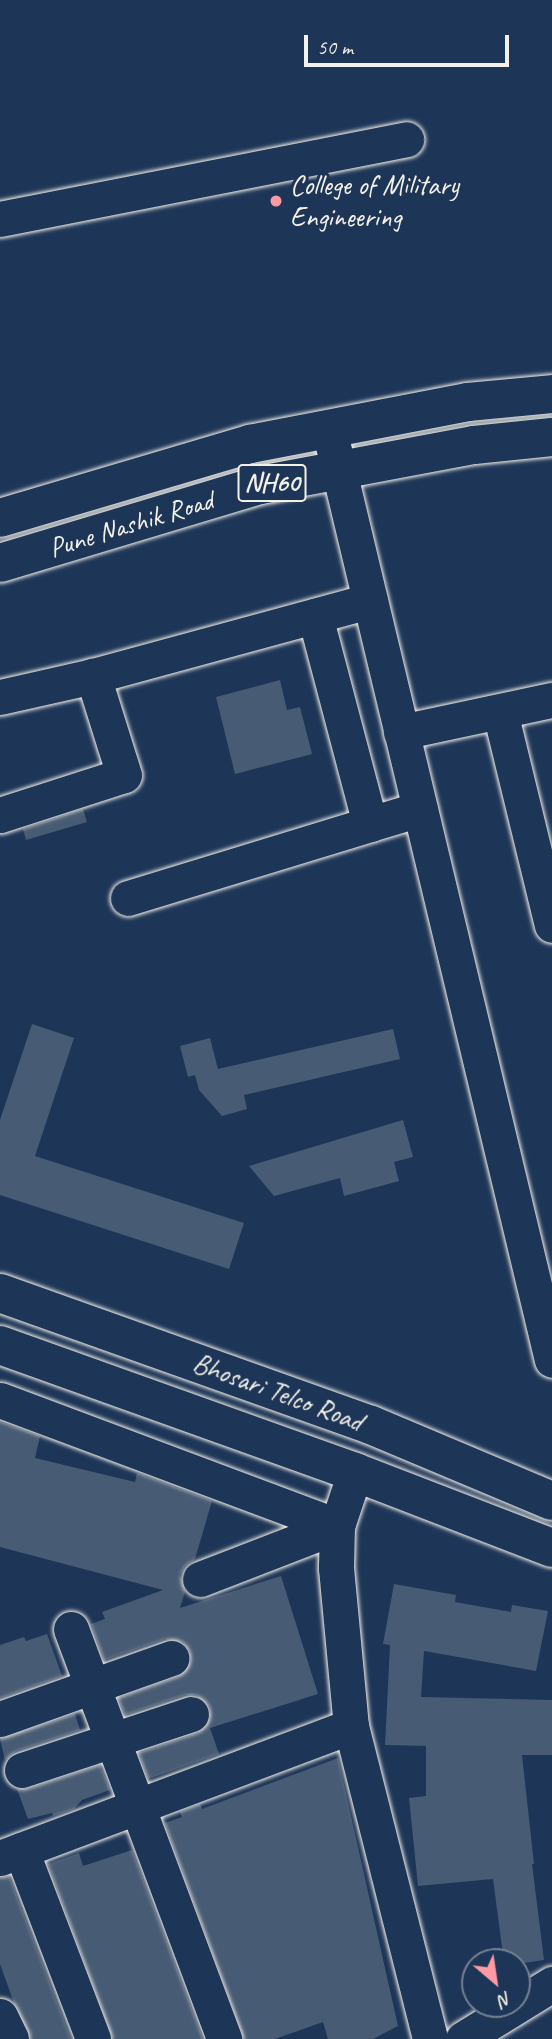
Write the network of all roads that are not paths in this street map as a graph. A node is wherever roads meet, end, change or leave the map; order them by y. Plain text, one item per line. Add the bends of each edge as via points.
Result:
1 (406, 139) dead end
2 (0, 219) edge
3 (552, 394) edge
4 (329, 429) junction
5 (552, 437) edge
6 (339, 470) junction
7 (0, 518) edge
8 (0, 563) edge
9 (370, 601) junction
10 (315, 615) junction
11 (93, 676) junction
12 (0, 697) edge
13 (552, 700) edge
14 (500, 712) junction
15 (401, 732) junction
16 (420, 809) junction
17 (0, 815) edge
18 (370, 824) junction
19 (128, 898) dead end
20 (552, 925) edge
21 (0, 1293) edge
22 (0, 1345) edge
23 (550, 1347) edge
24 (0, 1400) edge
25 (355, 1472) junction
26 (552, 1501) edge
27 (337, 1526) junction
28 (552, 1548) edge
29 (200, 1579) dead end
30 (71, 1629) dead end
31 (171, 1658) dead end
32 (92, 1687) junction
33 (191, 1714) dead end
34 (0, 1719) edge
35 (351, 1726) junction
36 (111, 1740) junction
37 (22, 1770) dead end
38 (136, 1806) junction
39 (7, 1850) edge
40 (552, 1984) edge
41 (0, 2016) edge
42 (11, 2039) edge
43 (93, 2039) edge
44 (224, 2039) edge
45 (430, 2039) edge
46 (463, 2039) edge

1 - 2 street
3 - 4 main road, Pune Nashik Road / NH60 via 468,402
4 - 6 street
4 - 7 main road, Pune Nashik Road / NH60 via 250,444
5 - 6 main road, Pune Nashik Road / NH60 via 474,444
6 - 8 main road, Pune Nashik Road / NH60 via 260,485
6 - 9 street
9 - 10 street
9 - 15 street
10 - 11 street
10 - 18 street
11 - 12 street
11 - 17 street via 124,775
13 - 14 street
14 - 15 street
14 - 20 street
15 - 16 street
16 - 18 street
16 - 23 street
18 - 19 street
21 - 26 main road, Bhosari Telco Road via 371,1425
22 - 25 main road, Bhosari Telco Road
24 - 27 street
25 - 27 street
25 - 28 main road, Bhosari Telco Road
27 - 29 street
27 - 35 street via 336,1569
30 - 32 street
31 - 32 street
32 - 34 street
32 - 36 street
33 - 36 street
35 - 38 street
35 - 45 street
36 - 37 street
36 - 38 street
38 - 39 street
38 - 44 street
39 - 43 street
40 - 46 street
41 - 42 street

